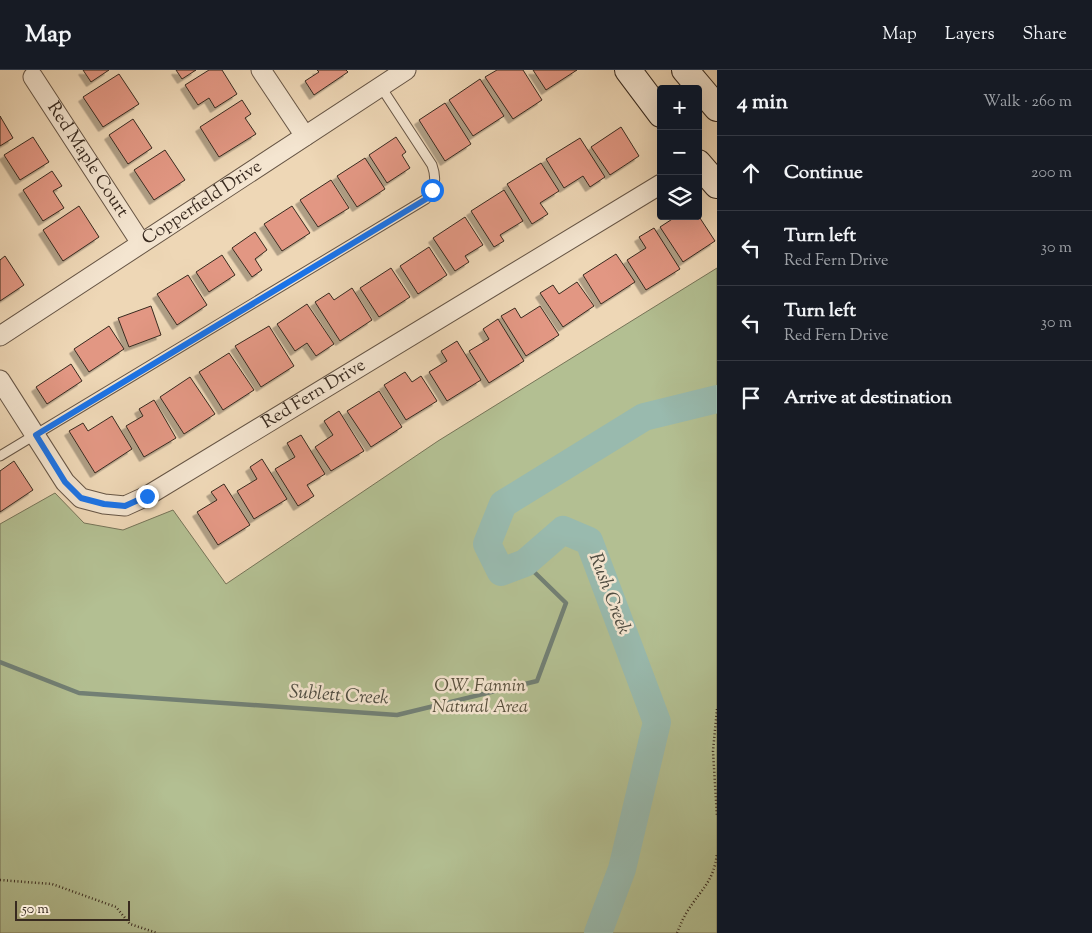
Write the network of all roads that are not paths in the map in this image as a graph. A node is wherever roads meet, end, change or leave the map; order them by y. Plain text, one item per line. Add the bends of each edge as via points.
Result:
1 (261, 70) edge
2 (406, 70) edge
3 (628, 70) edge
4 (685, 70) edge
5 (33, 77) dead end
6 (381, 87) junction
7 (717, 108) edge
8 (657, 109) edge
9 (305, 136) junction
10 (702, 168) edge
11 (717, 185) edge
12 (657, 186) edge
13 (142, 243) junction
14 (0, 336) edge
15 (0, 380) edge
16 (36, 435) junction
17 (0, 456) edge

1 - 9 street
2 - 6 street, Copperfield Drive
3 - 8 main road
4 - 7 main road
5 - 13 street, Red Maple Court
6 - 9 street, Copperfield Drive
6 - 16 lane via 432,164 436,178 426,199
9 - 13 street, Copperfield Drive
10 - 11 main road
12 - 16 street, Red Fern Drive via 147,496 125,506 81,498 65,482
13 - 14 street, Copperfield Drive
15 - 16 street, Red Fern Drive
16 - 17 lane

